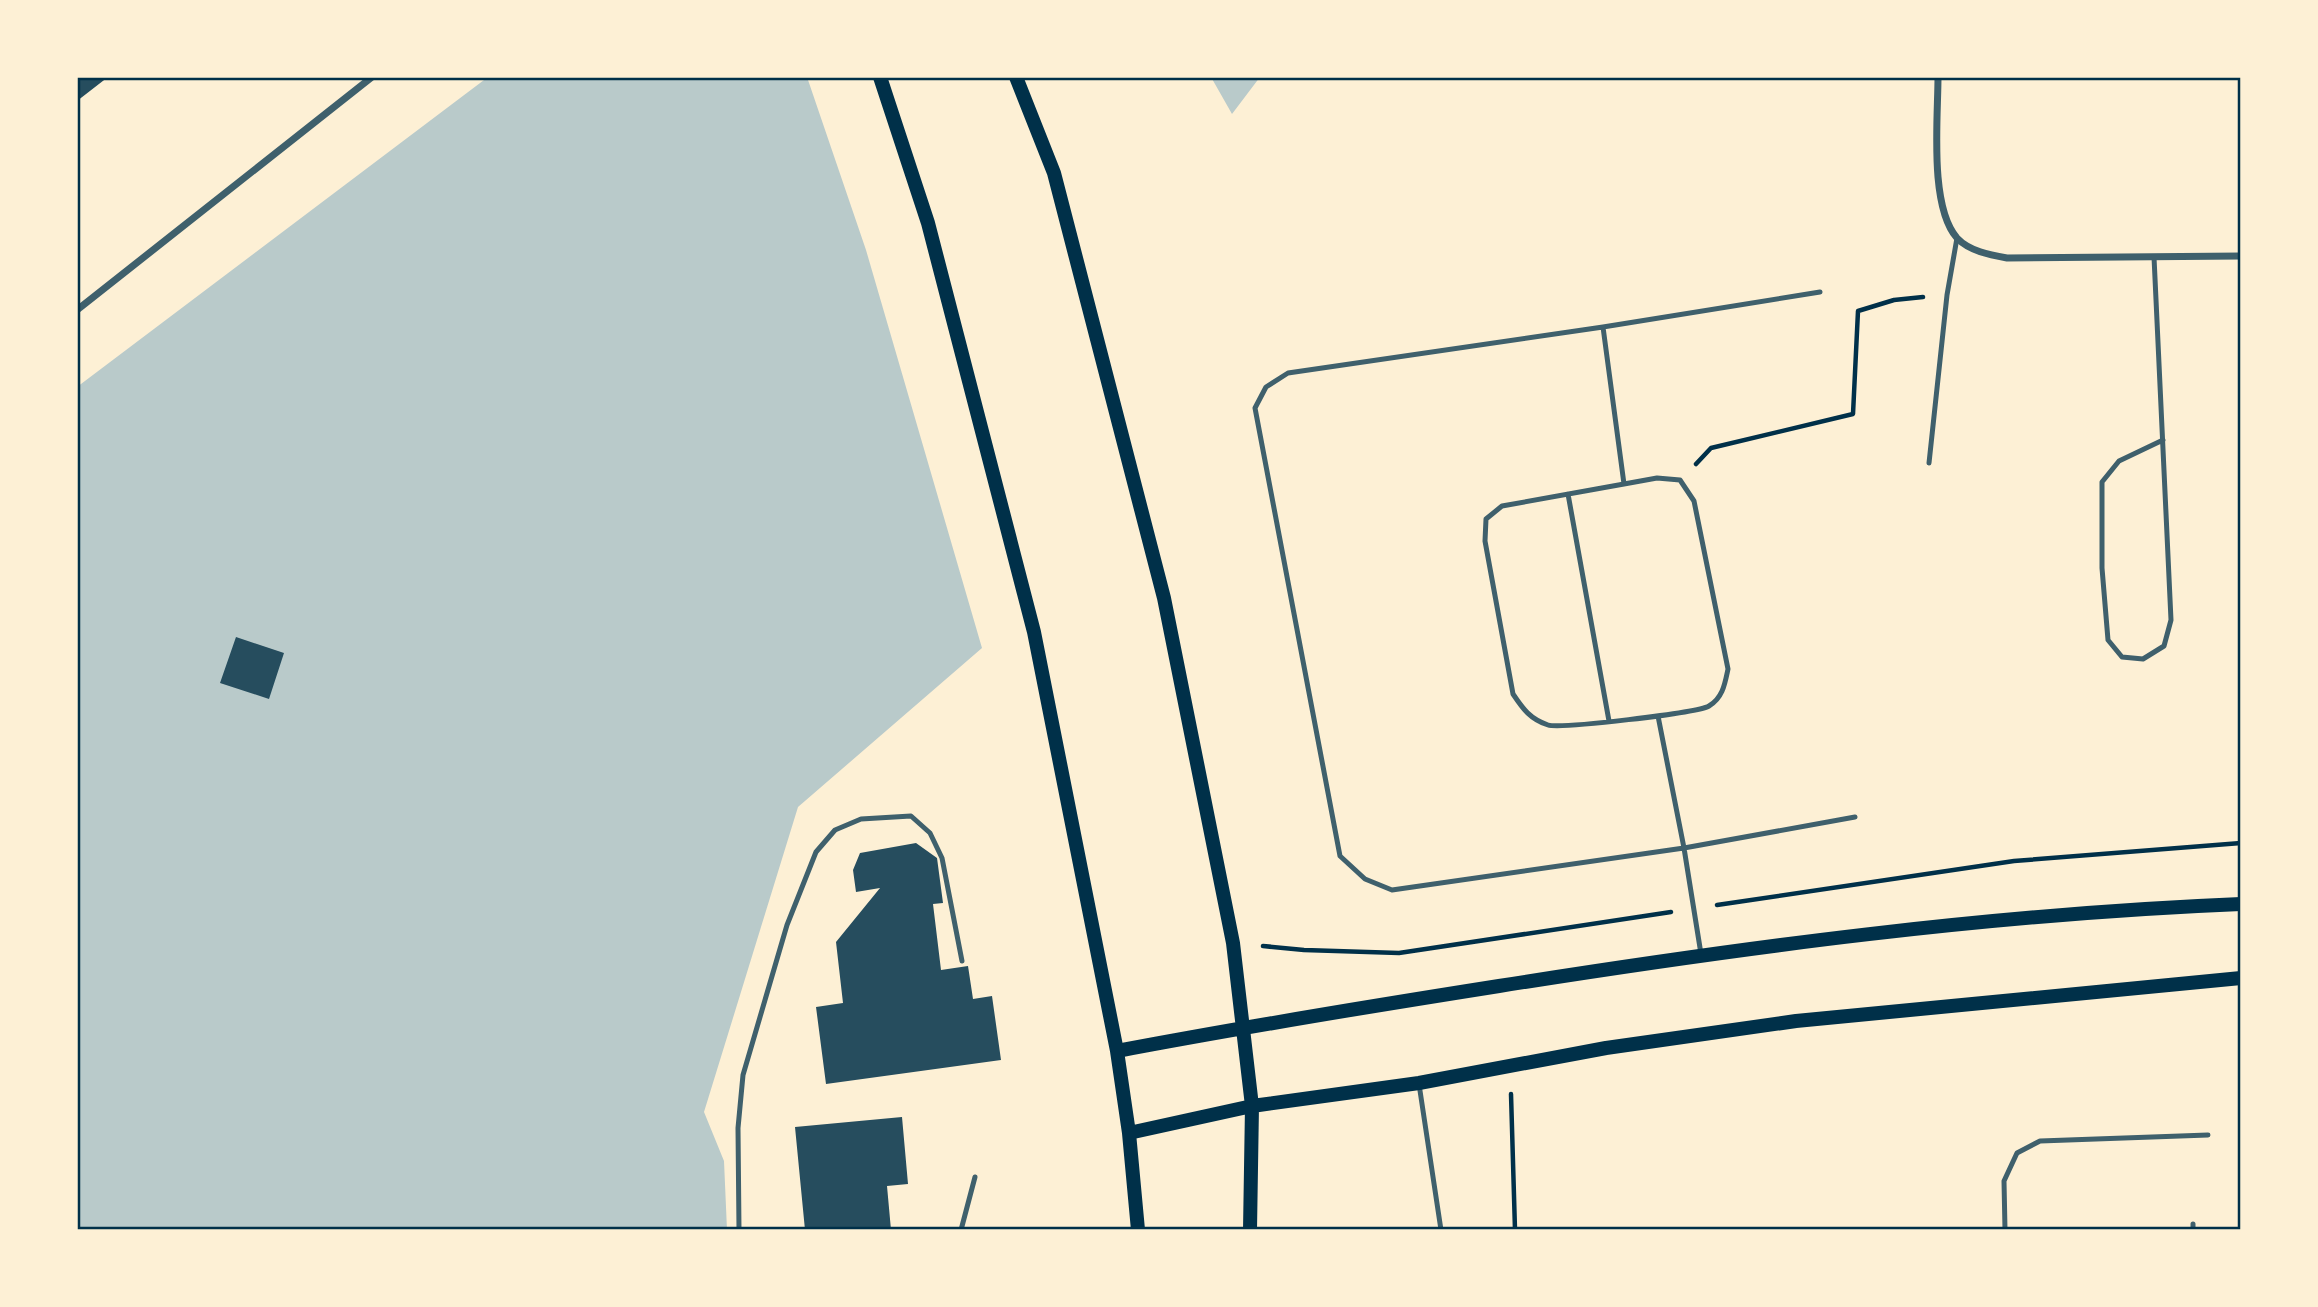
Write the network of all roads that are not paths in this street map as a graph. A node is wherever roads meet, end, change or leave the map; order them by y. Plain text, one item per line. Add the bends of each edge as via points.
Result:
1 (372, 77) edge
2 (880, 77) edge
3 (1016, 77) edge
4 (1938, 77) edge
5 (1957, 238) junction
6 (2241, 256) edge
7 (2154, 257) junction
8 (1820, 292) dead end
9 (77, 310) edge
10 (1603, 327) junction
11 (2163, 440) junction
12 (1929, 463) dead end
13 (1624, 484) junction
14 (1568, 494) junction
15 (1658, 716) junction
16 (1609, 721) junction
17 (1855, 817) dead end
18 (1684, 848) junction
19 (2241, 904) edge
20 (1701, 955) junction
21 (962, 961) dead end
22 (2241, 978) edge
23 (1243, 1027) junction
24 (1117, 1051) junction
25 (1419, 1083) junction
26 (1252, 1106) junction
27 (1129, 1132) junction
28 (2208, 1135) dead end
29 (975, 1177) dead end
30 (739, 1230) edge
31 (961, 1230) edge
32 (1138, 1230) edge
33 (1250, 1230) edge
34 (1441, 1230) edge
35 (2005, 1230) edge

1 - 9 street
2 - 24 main road via 928,223 1034,632
3 - 23 main road via 1055,173 1164,598 1233,943
4 - 5 street via 1938,190
5 - 7 street via 1981,253 2007,258
5 - 12 lane
6 - 7 street
7 - 11 lane
8 - 10 lane
10 - 13 lane
10 - 18 lane via 1288,373 1266,387 1255,408 1340,856 1365,879 1392,890
11 - 11 lane via 2171,620 2164,646 2143,659 2122,657 2108,640 2102,482 2119,461
13 - 14 lane
13 - 15 lane via 1657,478 1681,480 1694,501 1728,669 1723,692 1709,706
14 - 16 lane
14 - 16 lane via 1502,506 1486,519 1487,554 1513,694 1526,715 1550,726
15 - 16 lane
15 - 18 lane
17 - 18 lane
18 - 20 lane
19 - 20 main road via 1940,925
20 - 23 main road
21 - 30 lane via 942,858 930,832 911,816 861,819 835,830 816,852 787,925 743,1075 738,1128
22 - 25 main road via 1796,1021 1606,1048
23 - 24 main road
23 - 26 main road
24 - 27 main road
25 - 26 main road
25 - 34 lane
26 - 27 main road
26 - 33 main road
27 - 32 main road
28 - 35 lane via 2040,1141 2017,1153 2004,1181
29 - 31 lane

